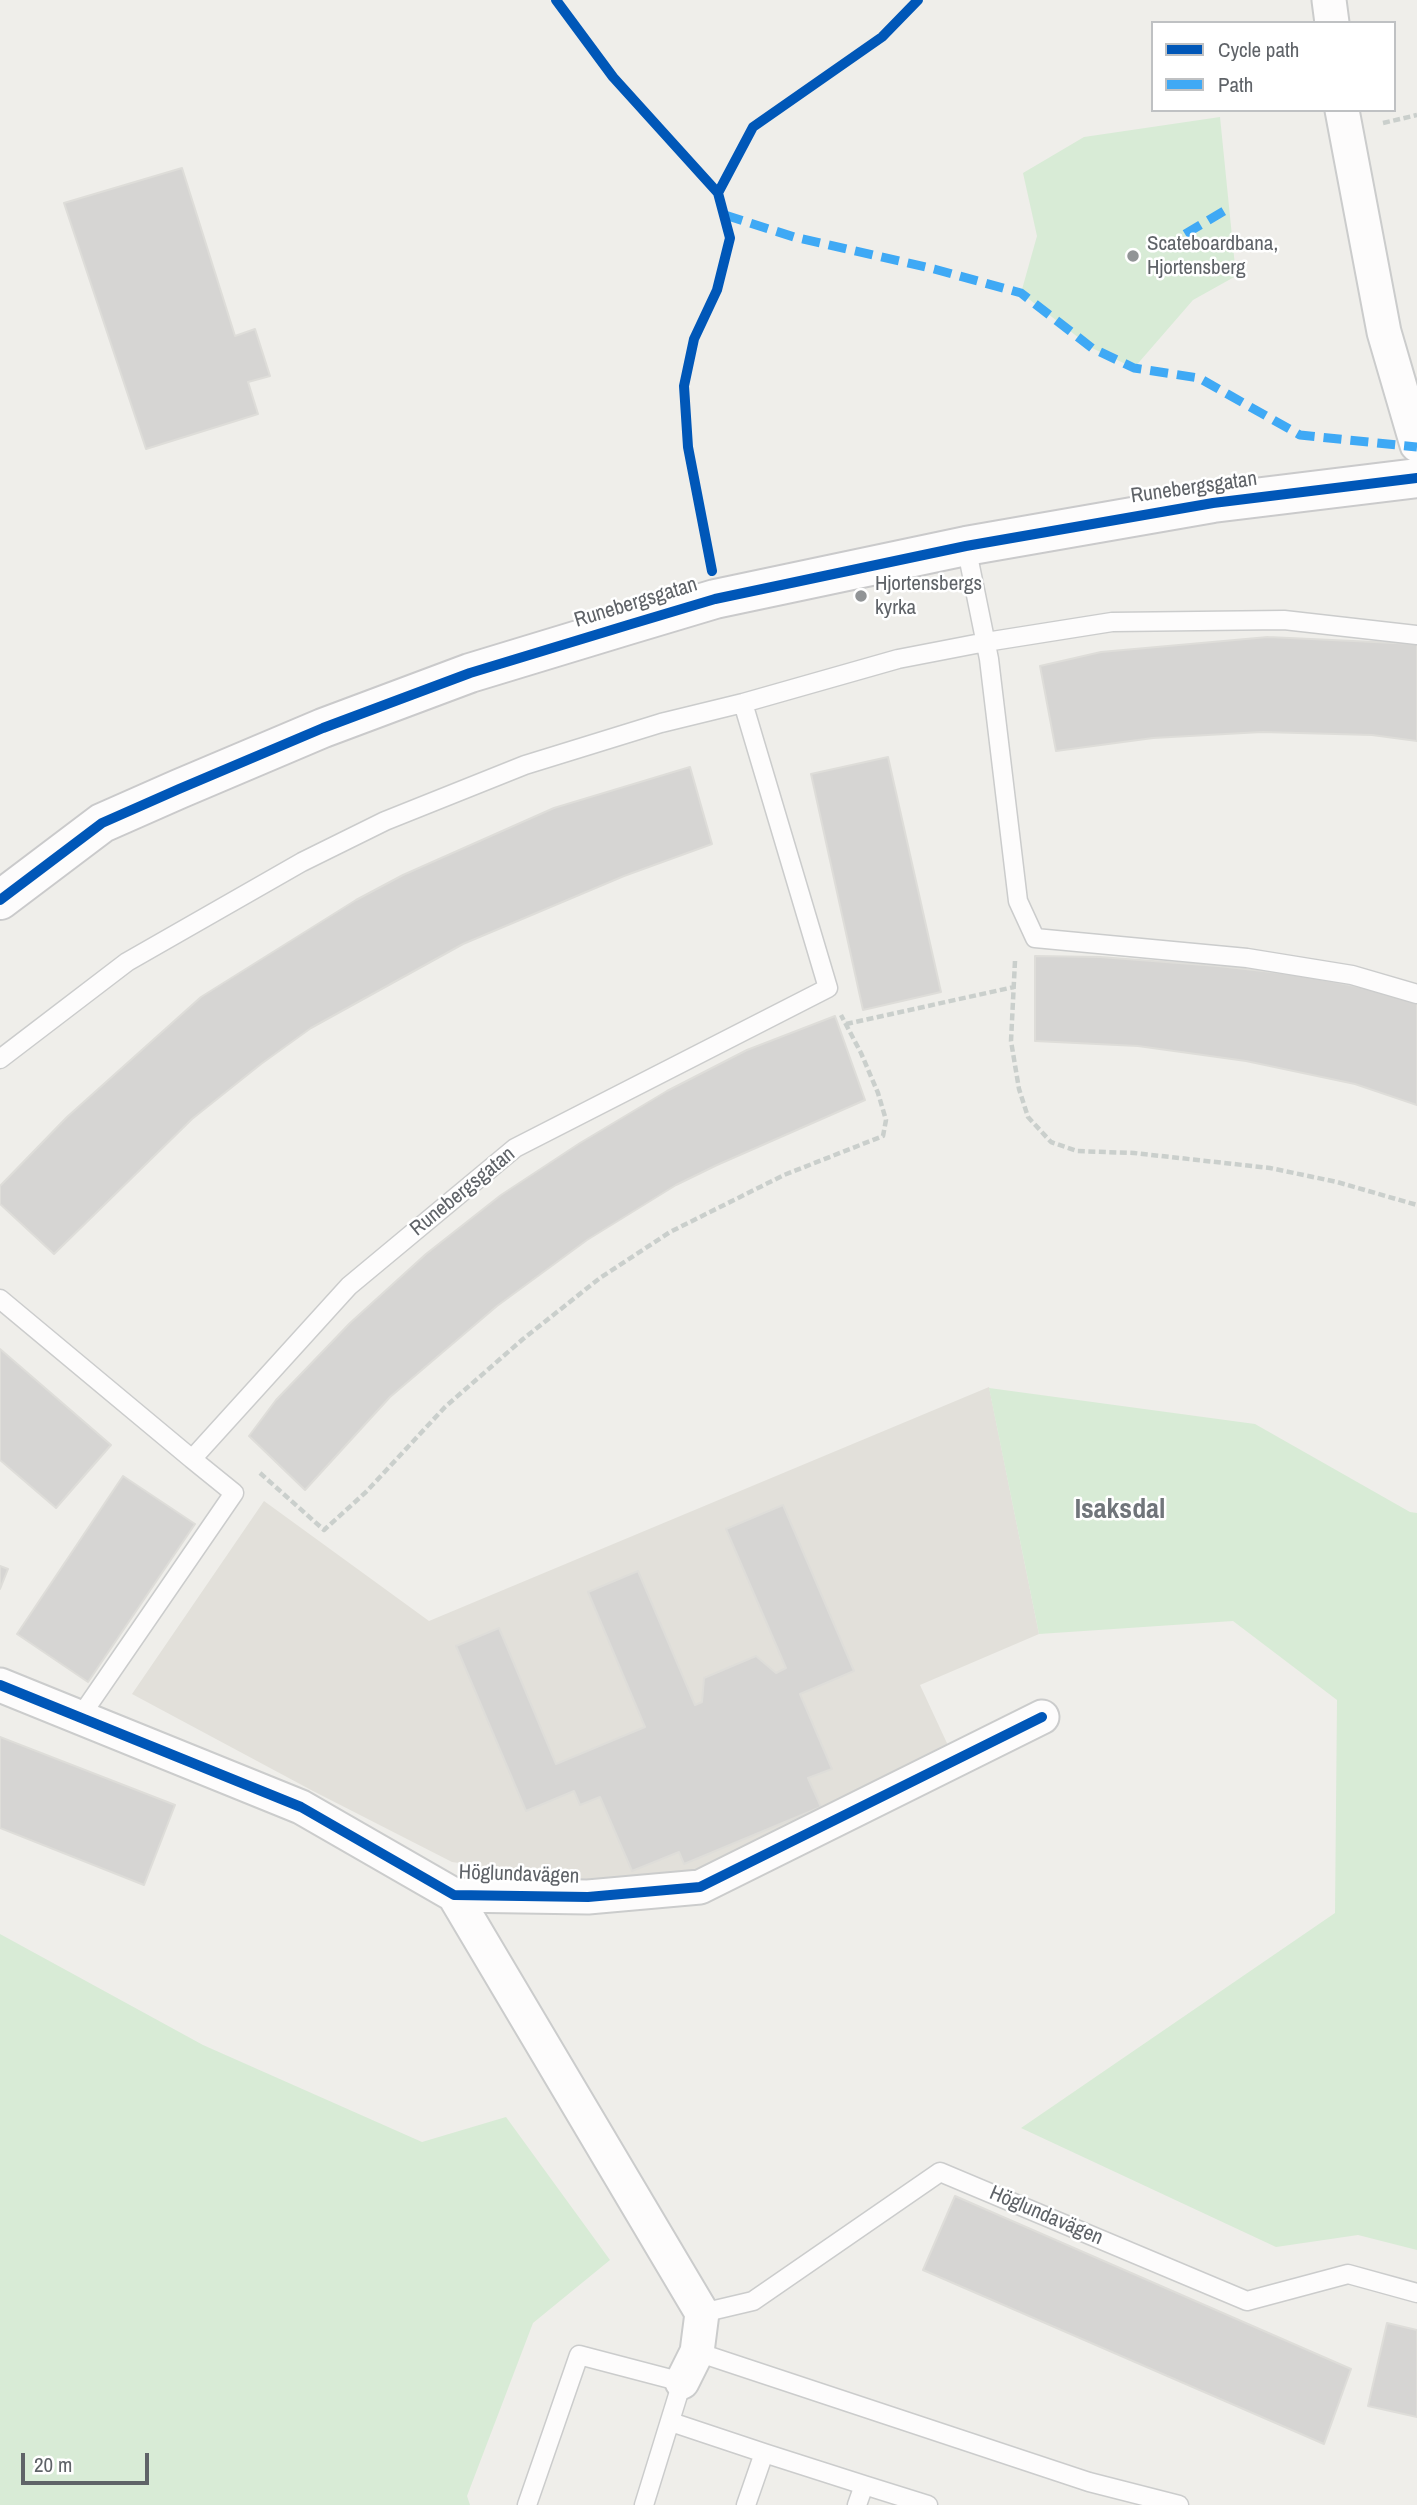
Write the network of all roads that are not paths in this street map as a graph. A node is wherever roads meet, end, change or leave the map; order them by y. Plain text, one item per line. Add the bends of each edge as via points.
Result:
1 (1329, 0) edge
2 (1332, 21) edge
3 (1342, 112) edge
4 (1417, 445) edge
5 (1417, 478) edge
6 (966, 546) junction
7 (1417, 635) edge
8 (986, 642) junction
9 (743, 704) junction
10 (0, 900) edge
11 (1417, 994) edge
12 (0, 1059) edge
13 (0, 1299) edge
14 (192, 1459) junction
15 (0, 1685) edge
16 (80, 1717) junction
17 (1042, 1717) dead end
18 (454, 1895) junction
19 (1417, 2293) edge
20 (702, 2313) junction
21 (697, 2353) junction
22 (682, 2382) junction
23 (671, 2422) junction
24 (764, 2452) junction
25 (864, 2485) junction
26 (527, 2505) edge
27 (644, 2505) edge
28 (746, 2505) edge
29 (857, 2505) edge
30 (928, 2505) edge
31 (1179, 2505) edge

1 - 2 street
3 - 4 street via 1384,332
5 - 6 street, Runebergsgatan via 1213,503
6 - 8 lane
6 - 10 street, Runebergsgatan via 715,599 458,678 323,728 102,823
7 - 8 lane via 1284,621 1112,622
8 - 9 lane via 898,660
8 - 11 lane via 1018,901 1035,938 1247,958 1352,975
9 - 12 lane via 661,723 525,765 385,821 302,862 127,962
9 - 14 lane, Runebergsgatan via 828,988 515,1148 349,1286
13 - 14 lane
14 - 16 lane via 234,1493
15 - 16 street, Höglundavägen
16 - 18 street, Höglundavägen via 301,1807
17 - 18 street, Höglundavägen via 700,1887 588,1897
18 - 20 street, Höglundavägen
19 - 20 lane, Höglundavägen via 1348,2274 1247,2301 940,2172 753,2301
20 - 21 street
21 - 22 street
21 - 31 lane via 1089,2482
22 - 23 lane
22 - 26 lane via 579,2355
23 - 24 lane
23 - 27 lane
24 - 25 lane
24 - 28 lane
25 - 29 lane
25 - 30 lane

